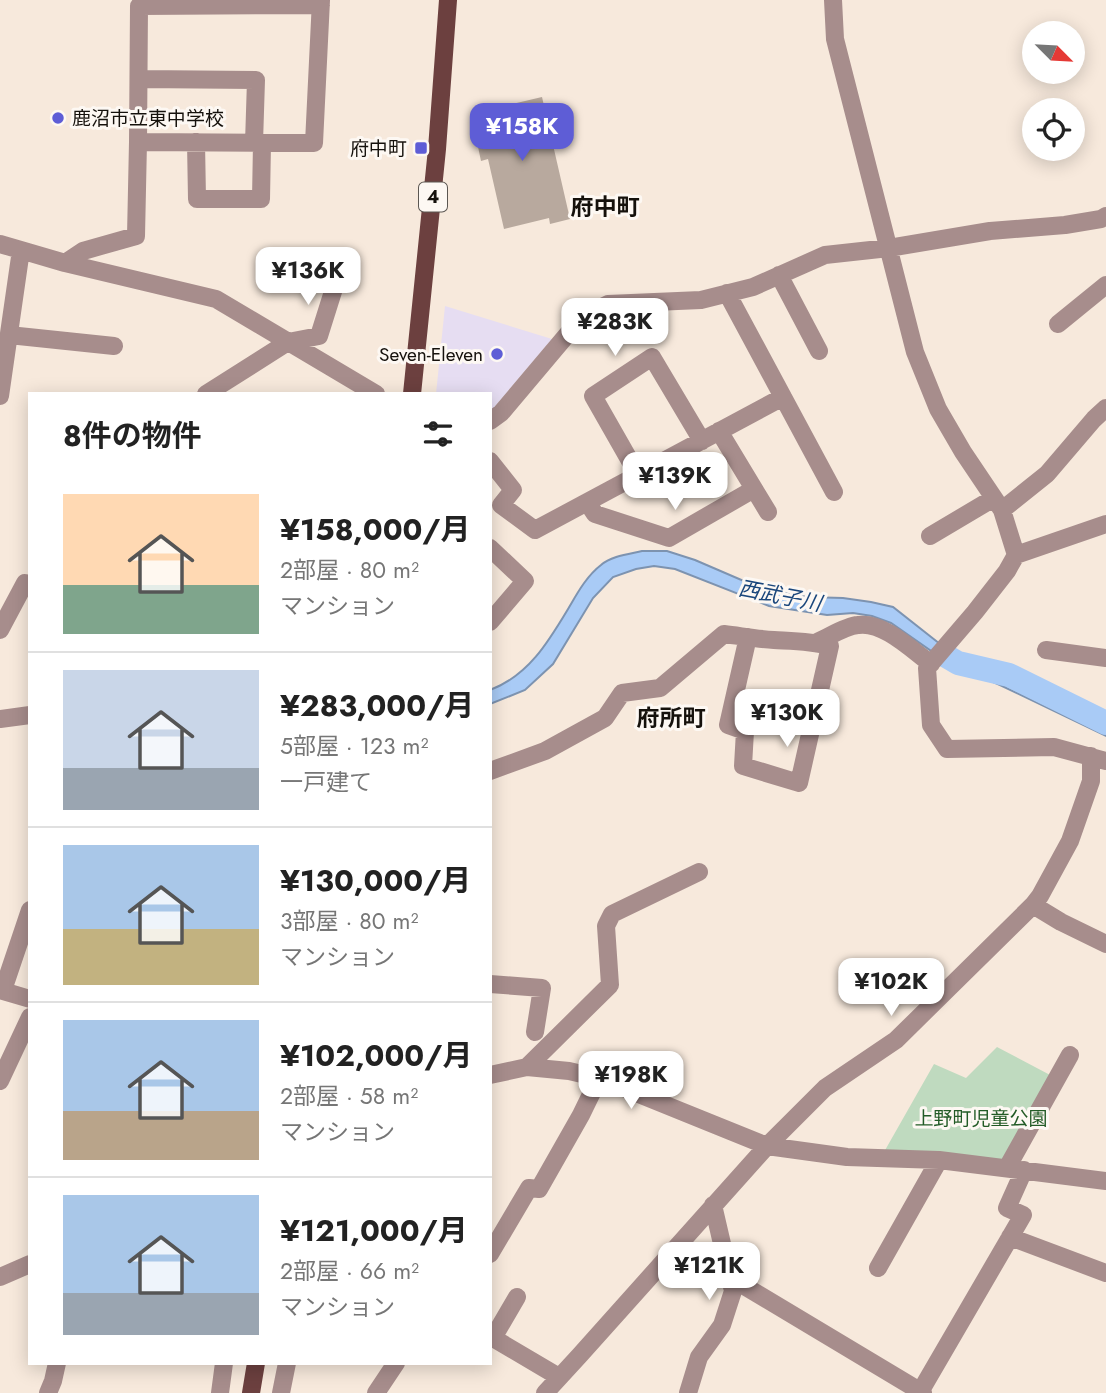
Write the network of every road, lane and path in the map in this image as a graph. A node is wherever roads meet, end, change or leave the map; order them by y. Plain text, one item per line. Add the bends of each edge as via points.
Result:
1 (448, 0) edge
2 (833, 0) edge
3 (321, 2) edge
4 (139, 79) junction
5 (138, 142) junction
6 (196, 142) junction
7 (258, 143) junction
8 (1106, 216) edge
9 (0, 244) edge
10 (889, 248) junction
11 (21, 250) junction
12 (65, 263) junction
13 (779, 275) junction
14 (336, 282) dead end
15 (1106, 285) edge
16 (727, 293) junction
17 (1058, 324) dead end
18 (9, 335) junction
19 (288, 342) junction
20 (114, 346) dead end
21 (819, 351) dead end
22 (1, 385) edge
23 (209, 392) edge
24 (373, 392) edge
25 (412, 392) edge
26 (783, 397) junction
27 (1106, 408) edge
28 (492, 420) edge
29 (719, 431) junction
30 (702, 441) junction
31 (492, 463) edge
32 (638, 475) junction
33 (754, 489) junction
34 (834, 492) dead end
35 (587, 502) junction
36 (998, 504) junction
37 (768, 512) dead end
38 (1106, 524) edge
39 (930, 536) dead end
40 (492, 550) edge
41 (1016, 555) junction
42 (28, 578) edge
43 (492, 620) edge
44 (0, 630) edge
45 (748, 637) junction
46 (817, 642) junction
47 (1046, 650) dead end
48 (1106, 658) edge
49 (931, 664) junction
50 (28, 715) edge
51 (0, 719) edge
52 (1098, 759) edge
53 (492, 770) edge
54 (699, 872) dead end
55 (1033, 905) junction
56 (28, 916) edge
57 (1106, 944) edge
58 (492, 984) edge
59 (1, 990) edge
60 (28, 998) edge
61 (28, 1021) edge
62 (535, 1032) dead end
63 (1070, 1055) dead end
64 (527, 1067) junction
65 (492, 1075) edge
66 (600, 1078) junction
67 (0, 1082) edge
68 (766, 1146) junction
69 (939, 1160) junction
70 (1015, 1169) junction
71 (1106, 1181) edge
72 (713, 1206) junction
73 (1010, 1237) junction
74 (492, 1251) edge
75 (28, 1265) edge
76 (878, 1268) dead end
77 (1106, 1273) edge
78 (0, 1278) edge
79 (731, 1278) junction
80 (517, 1297) dead end
81 (492, 1337) edge
82 (492, 1340) edge
83 (57, 1365) edge
84 (224, 1365) edge
85 (256, 1365) edge
86 (287, 1365) edge
87 (395, 1365) edge
88 (559, 1377) junction
89 (921, 1392) edge
90 (48, 1393) edge
91 (220, 1393) edge
92 (251, 1393) edge
93 (281, 1393) edge
94 (376, 1393) edge
95 (545, 1393) edge
96 (688, 1393) edge

1 - 25 main road, 4
2 - 10 street via 835,39
3 - 4 street via 139,6
3 - 7 street via 314,143
4 - 5 street
4 - 7 street via 256,80
5 - 6 street
5 - 12 street via 136,236 83,251
6 - 7 street
6 - 7 street via 197,199 261,199
8 - 10 street
9 - 11 street
10 - 13 street via 825,255
10 - 36 street via 915,352 938,409
11 - 12 street
11 - 18 street
12 - 19 street via 216,299
13 - 16 street
13 - 21 street
14 - 19 street via 319,336
15 - 17 street
16 - 26 street
16 - 28 street via 701,300 608,304 582,317
18 - 20 street
18 - 22 street
19 - 23 street
19 - 24 street
26 - 29 street
26 - 34 street
27 - 36 street via 1047,474
29 - 30 street
29 - 33 street
30 - 32 street
30 - 32 street via 652,357 593,396
31 - 35 street via 513,490 501,505 536,530
32 - 35 street
33 - 35 street via 669,538 595,514
33 - 37 street
36 - 39 street
36 - 41 street
38 - 41 street
40 - 43 street via 525,582
41 - 49 street
42 - 44 street
45 - 46 street
45 - 46 street via 728,725 745,731 743,766 799,783 830,646
45 - 53 street via 724,635 660,688 622,693 605,718 545,751
46 - 49 street via 865,625 884,629
47 - 48 street
49 - 52 street via 927,668 931,724 947,749 1054,747
50 - 51 street
52 - 55 street via 1070,841
54 - 64 street via 612,914 606,926 610,985
55 - 57 street
55 - 68 street via 896,1040 825,1088
56 - 59 street
58 - 62 street via 542,988
59 - 60 street
61 - 67 street
63 - 70 street
64 - 65 street
64 - 66 street
66 - 68 street
66 - 74 street via 539,1189 529,1188
68 - 69 street via 847,1157
68 - 72 street
69 - 70 street
69 - 76 street
70 - 71 street
70 - 73 street via 1007,1209 1023,1215
72 - 79 street
72 - 88 street
73 - 77 street
73 - 89 street
75 - 78 street
79 - 89 street
79 - 96 street via 733,1290 722,1325 699,1357
80 - 81 street
82 - 88 street
83 - 90 street
84 - 91 street
85 - 92 main road
86 - 93 street
87 - 94 street
88 - 95 street

